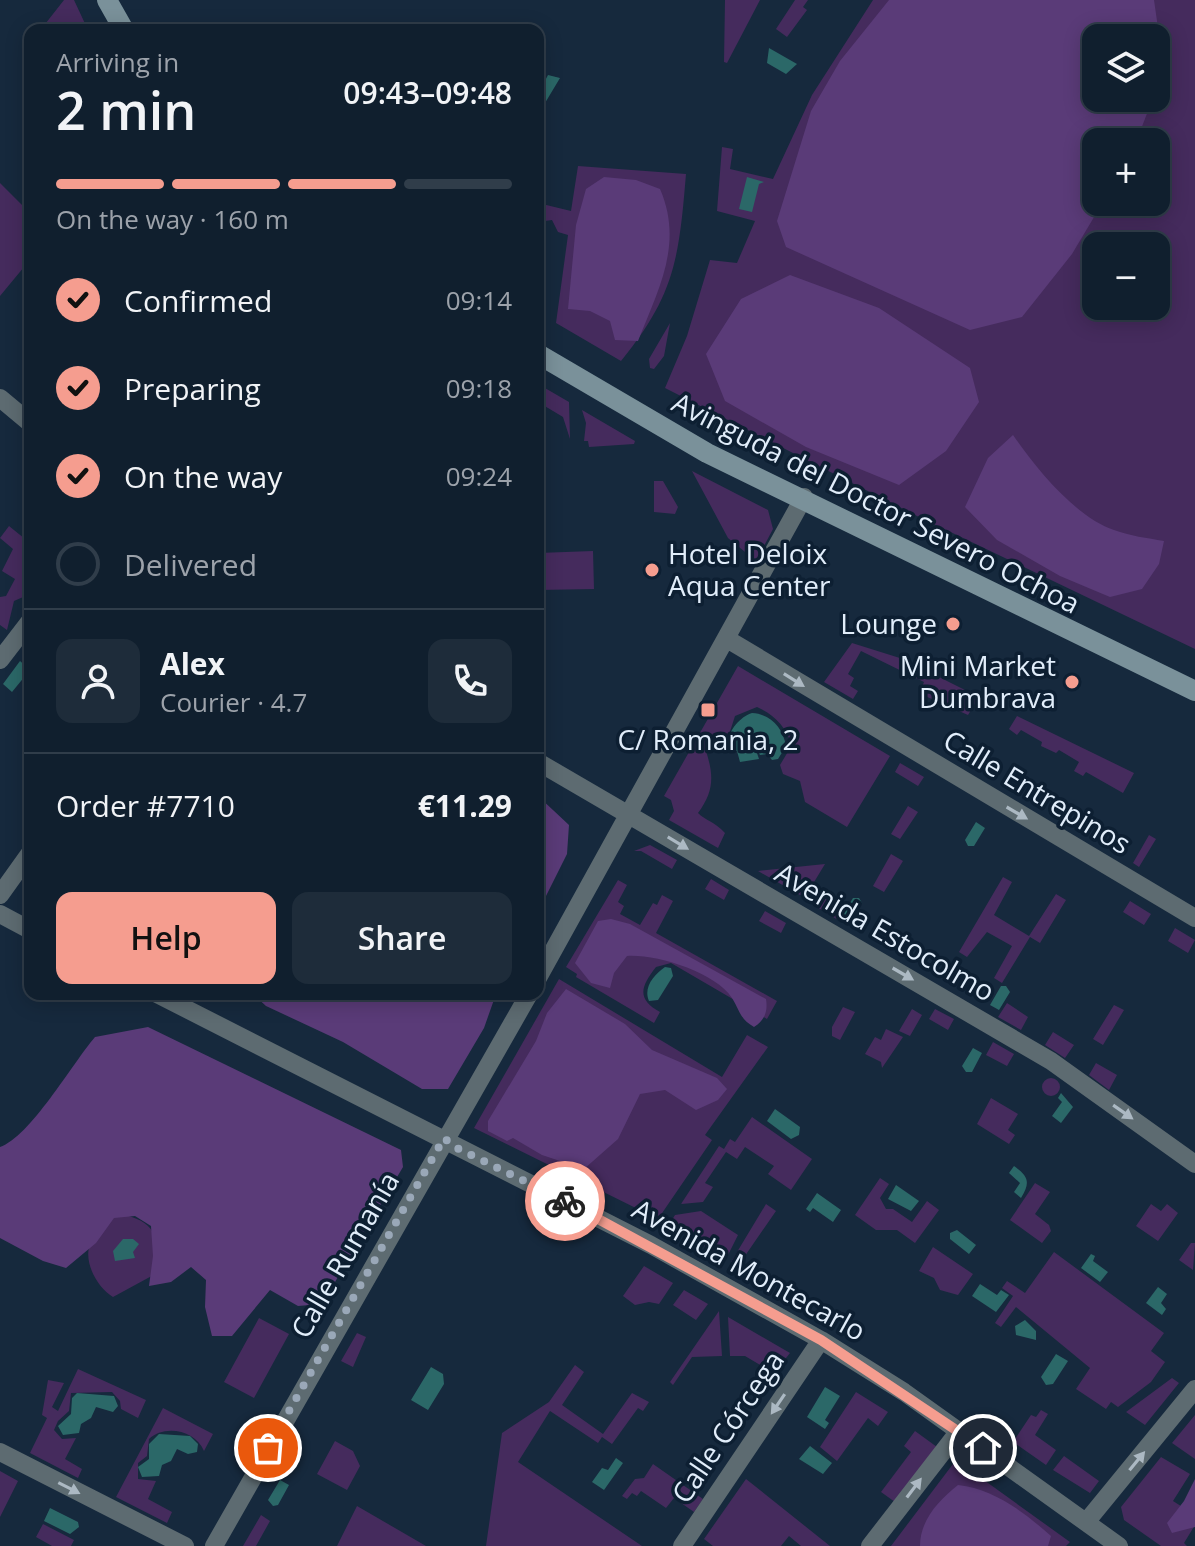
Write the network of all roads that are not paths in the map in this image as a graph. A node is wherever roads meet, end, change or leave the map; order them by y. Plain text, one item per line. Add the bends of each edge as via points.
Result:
1 (107, 0) edge
2 (121, 24) edge
3 (544, 358) edge
4 (0, 398) edge
5 (24, 418) edge
6 (804, 497) junction
7 (24, 629) edge
8 (727, 639) junction
9 (0, 660) edge
10 (1195, 691) edge
11 (544, 765) edge
12 (630, 815) junction
13 (24, 861) edge
14 (0, 895) edge
15 (0, 914) edge
16 (1195, 918) edge
17 (24, 927) edge
18 (544, 967) edge
19 (169, 1000) edge
20 (525, 1000) edge
21 (444, 1138) junction
22 (1195, 1164) edge
23 (821, 1340) junction
24 (1195, 1389) edge
25 (959, 1431) junction
26 (0, 1452) edge
27 (1087, 1521) junction
28 (185, 1546) edge
29 (214, 1546) edge
30 (682, 1546) edge
31 (870, 1546) edge
32 (1119, 1546) edge

1 - 2 street
3 - 6 street, Avinguda del Doctor Severo Ochoa via 707,453
4 - 5 street
6 - 8 street
6 - 10 street, Avinguda del Doctor Severo Ochoa
7 - 9 street
8 - 12 street
8 -> 16 street, Calle Entrepinos
11 - 12 street, Avenida Estocolmo
12 - 18 street
12 -> 22 street, Avenida Estocolmo via 1051,1061
13 - 14 street
15 - 17 street
19 - 21 street, Avenida Montecarlo
20 - 21 street, Calle Rumanía
21 - 23 street, Avenida Montecarlo
21 - 29 street, Calle Rumanía
23 - 25 street, Avenida Montecarlo
23 -> 30 street, Calle Córcega
27 -> 24 street
25 - 27 street, Avenida Montecarlo
31 -> 25 street
26 -> 28 street
27 - 32 street, Avenida Montecarlo

